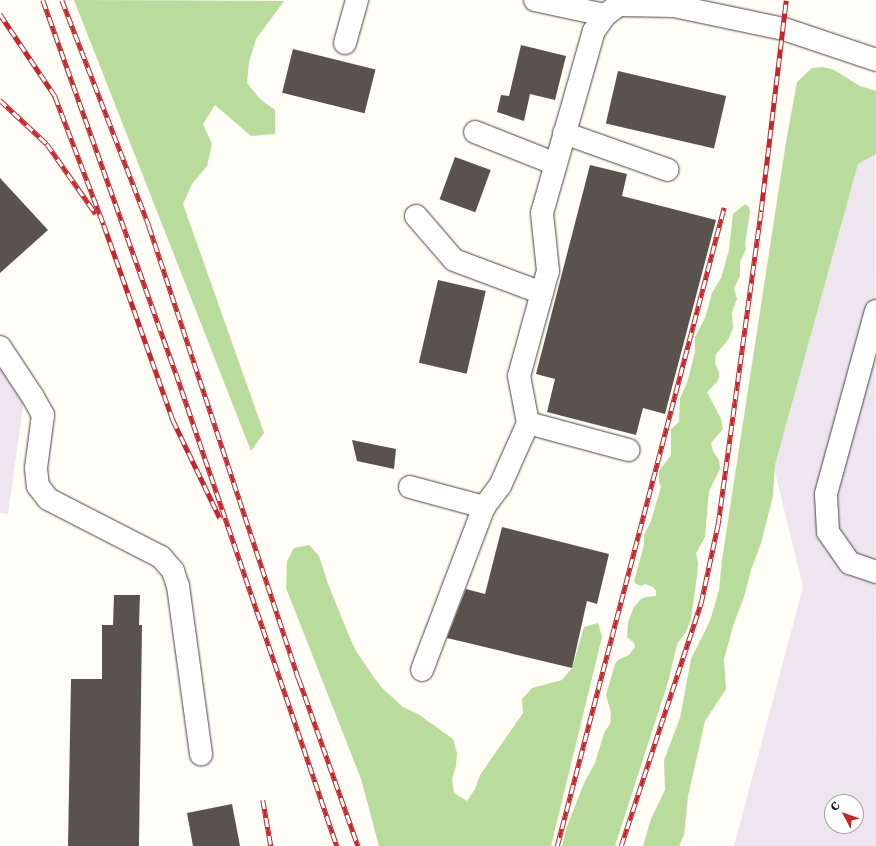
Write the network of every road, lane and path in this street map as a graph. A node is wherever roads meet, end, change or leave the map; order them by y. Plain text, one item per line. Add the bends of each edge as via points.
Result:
1 (356, 0) edge
2 (536, 0) edge
3 (605, 15) junction
4 (345, 43) dead end
5 (876, 60) edge
6 (475, 132) dead end
7 (564, 133) junction
8 (556, 164) junction
9 (668, 170) dead end
10 (416, 216) dead end
11 (542, 293) junction
12 (876, 311) edge
13 (0, 347) edge
14 (528, 423) junction
15 (628, 450) dead end
16 (410, 487) dead end
17 (484, 507) junction
18 (876, 572) edge
19 (422, 670) dead end
20 (201, 754) dead end

1 - 4 lane
2 - 3 lane
3 - 5 lane via 618,5 674,6 784,29
3 - 7 lane via 594,31
6 - 8 lane
7 - 8 lane
7 - 9 lane
8 - 11 lane via 542,213 548,271
10 - 11 lane via 454,260
11 - 14 lane via 519,376
12 - 18 lane via 826,494 828,532 850,563
13 - 20 lane via 34,397 43,415 36,468 38,486 48,499 161,558 173,571 178,586
14 - 15 lane
14 - 17 lane via 500,486
16 - 17 lane
17 - 19 lane

